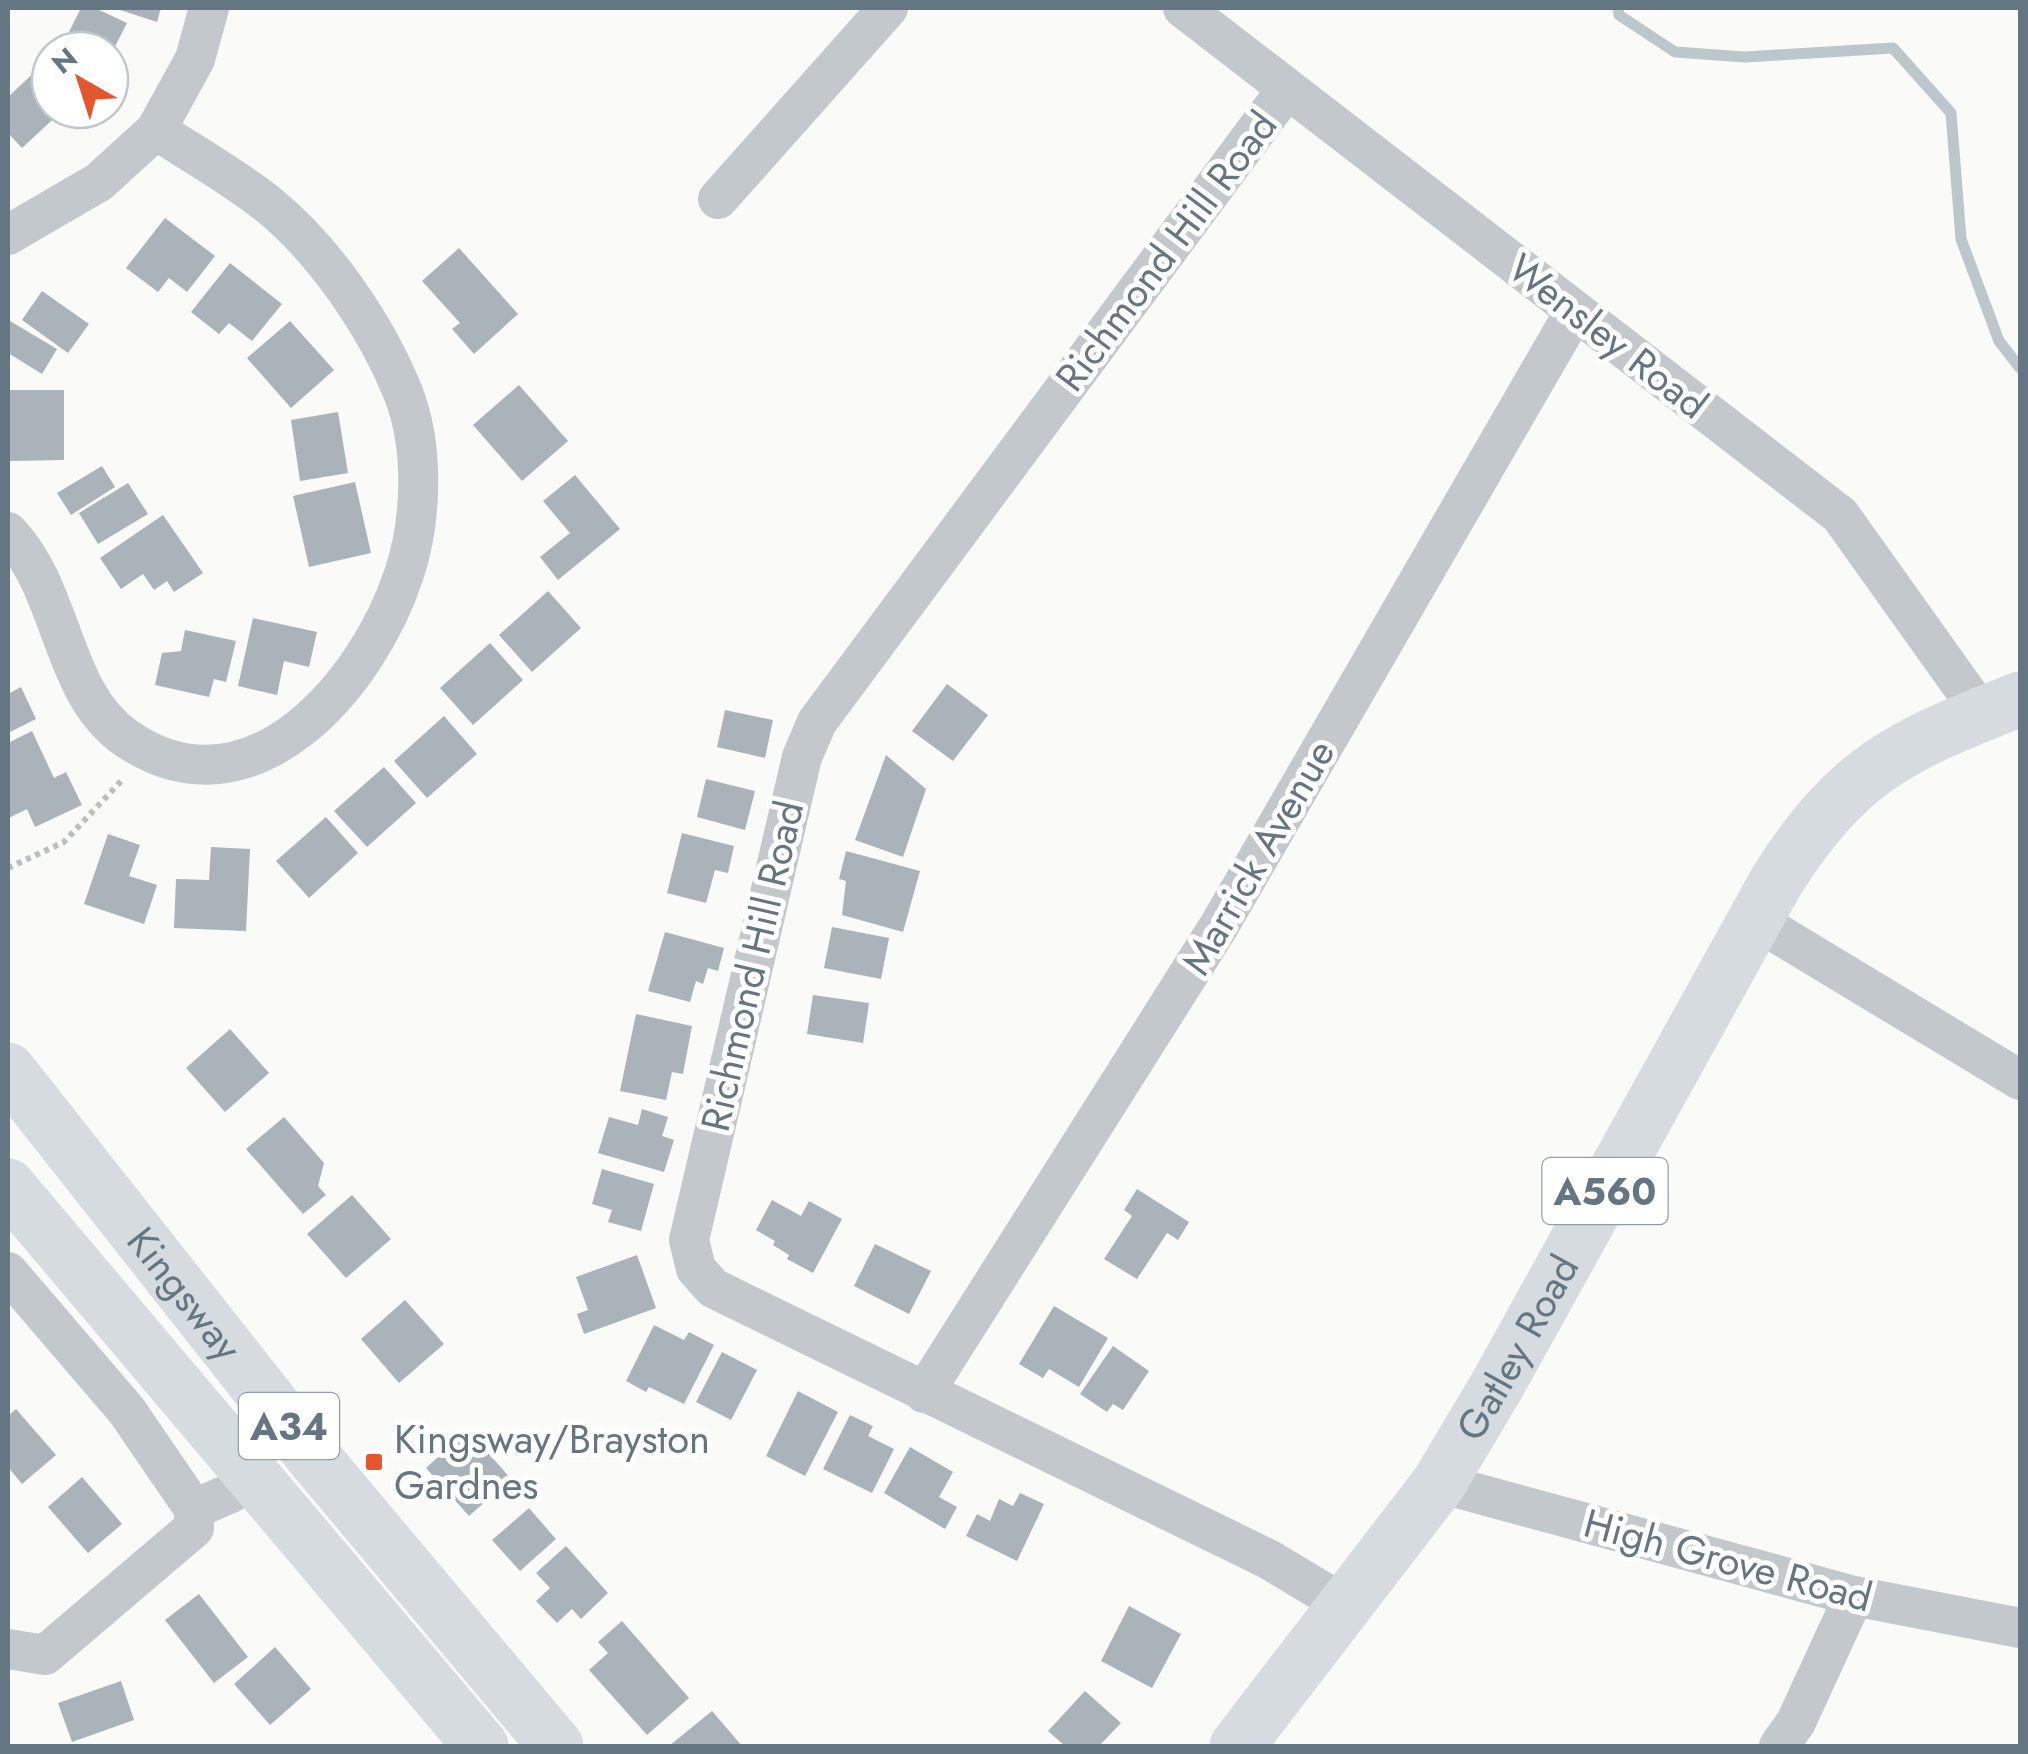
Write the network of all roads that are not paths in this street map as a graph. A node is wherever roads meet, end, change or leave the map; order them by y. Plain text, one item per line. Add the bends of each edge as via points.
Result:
1 (209, 8) edge
2 (888, 8) edge
3 (1183, 8) edge
4 (1288, 89) junction
5 (156, 130) junction
6 (718, 199) dead end
7 (8, 235) edge
8 (1575, 311) junction
9 (8, 532) edge
10 (2001, 706) edge
11 (1755, 920) junction
12 (15, 1078) edge
13 (2020, 1080) edge
14 (8, 1186) edge
15 (8, 1272) edge
16 (924, 1393) junction
17 (252, 1476) junction
18 (1438, 1483) junction
19 (194, 1509) junction
20 (1854, 1596) junction
21 (1343, 1604) junction
22 (2020, 1628) edge
23 (8, 1649) edge
24 (481, 1746) edge
25 (556, 1746) edge
26 (1237, 1746) edge
27 (1780, 1746) edge

1 - 5 street via 195,59
2 - 6 street
3 - 4 street, Wensley Road
4 - 8 street, Wensley Road
4 - 16 street, Richmond Hill Road via 832,699 802,757 691,1222 691,1256 714,1288
5 - 7 street via 99,182
5 - 9 street via 269,205 356,308 404,398 412,428 418,492 405,573 346,679 280,746 217,764 174,761 144,749 92,702 44,582
8 - 10 street, Wensley Road via 1840,515
8 - 16 street, Marrick Avenue via 1219,926
10 - 11 main road, Gatley Road / A560 via 1897,753 1854,782 1813,825
11 - 13 street
11 - 18 main road, Gatley Road / A560
12 - 25 main road, Kingsway / A34 via 315,1459
14 - 17 main road, Kingsway / A34
15 - 19 street via 127,1410
16 - 21 street, Richmond Hill Road via 1268,1559
17 - 19 street via 231,1494
17 - 24 main road, Kingsway / A34
18 - 20 street, High Grove Road
18 - 21 main road, Gatley Road / A560
19 - 23 street via 194,1528 45,1655
20 - 22 street, High Grove Road
20 - 27 street
21 - 26 main road, Gatley Road / A560

